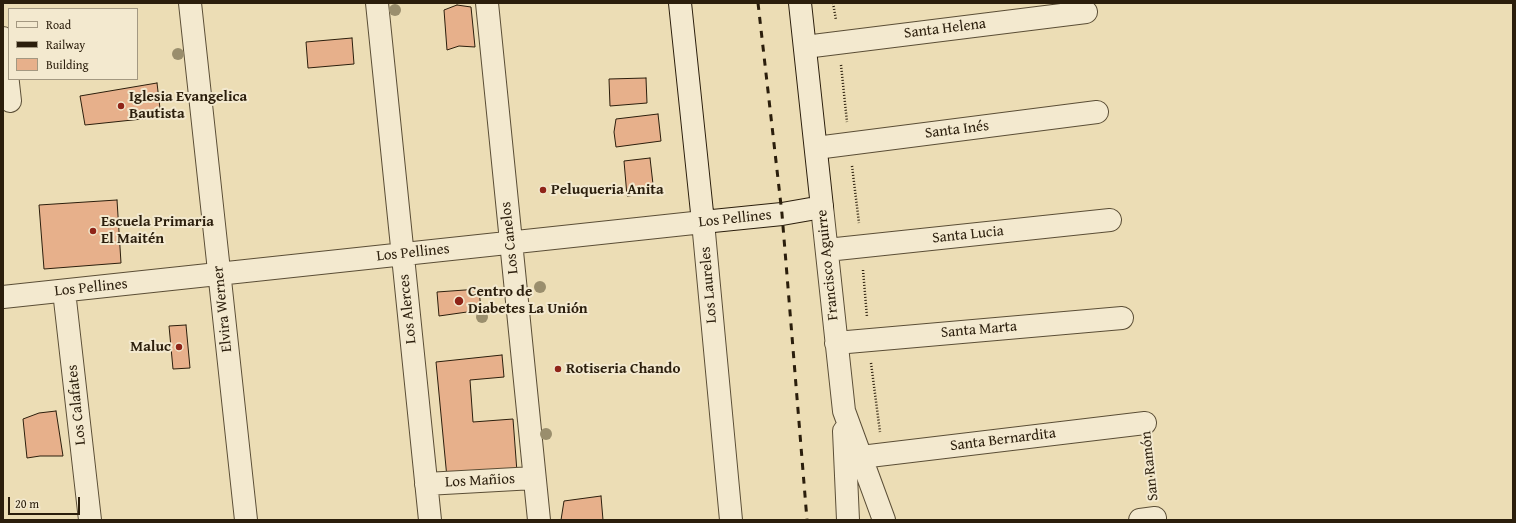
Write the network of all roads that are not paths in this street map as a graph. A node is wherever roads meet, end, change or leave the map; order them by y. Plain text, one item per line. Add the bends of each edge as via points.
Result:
1 (190, 3) edge
2 (377, 3) edge
3 (487, 3) edge
4 (680, 3) edge
5 (800, 3) edge
6 (1086, 12) dead end
7 (3, 38) edge
8 (805, 47) junction
9 (10, 101) dead end
10 (1097, 112) dead end
11 (816, 148) junction
12 (822, 207) junction
13 (1110, 220) dead end
14 (704, 222) junction
15 (511, 242) junction
16 (827, 250) junction
17 (403, 254) junction
18 (219, 274) junction
19 (64, 290) junction
20 (3, 297) edge
21 (1122, 318) dead end
22 (836, 343) junction
23 (844, 411) junction
24 (1146, 423) road end
25 (861, 457) junction
26 (534, 478) junction
27 (426, 484) junction
28 (90, 520) edge
29 (246, 520) edge
30 (430, 520) edge
31 (538, 520) edge
32 (731, 520) edge
33 (848, 520) edge
34 (884, 520) edge

1 - 18 street, Elvira Werner
2 - 17 street, Los Alerces
3 - 15 street, Los Canelos
4 - 14 street, Los Laureles
5 - 8 street, Francisco Aguirre
6 - 8 street, Santa Helena
7 - 9 street
8 - 11 street, Francisco Aguirre
10 - 11 street, Santa Inés
11 - 12 street, Francisco Aguirre
12 - 14 street, Los Pellines
12 - 16 street, Francisco Aguirre
13 - 16 street, Santa Lucia
14 - 15 street, Los Pellines
14 - 32 street, Los Laureles
15 - 17 street, Los Pellines
15 - 26 street, Los Canelos
16 - 22 street, Francisco Aguirre
17 - 18 street, Los Pellines
17 - 27 street, Los Alerces
18 - 19 street, Los Pellines
18 - 29 street, Elvira Werner
19 - 20 street, Los Pellines
19 - 28 street, Los Calafates
21 - 22 street, Santa Marta
22 - 23 street, Francisco Aguirre
23 - 25 street, Francisco Aguirre
23 - 33 street
24 - 25 street, Santa Bernardita
25 - 34 street, Francisco Aguirre
26 - 27 street, Los Mañios
26 - 31 street, Los Canelos
27 - 30 street, Los Alerces

